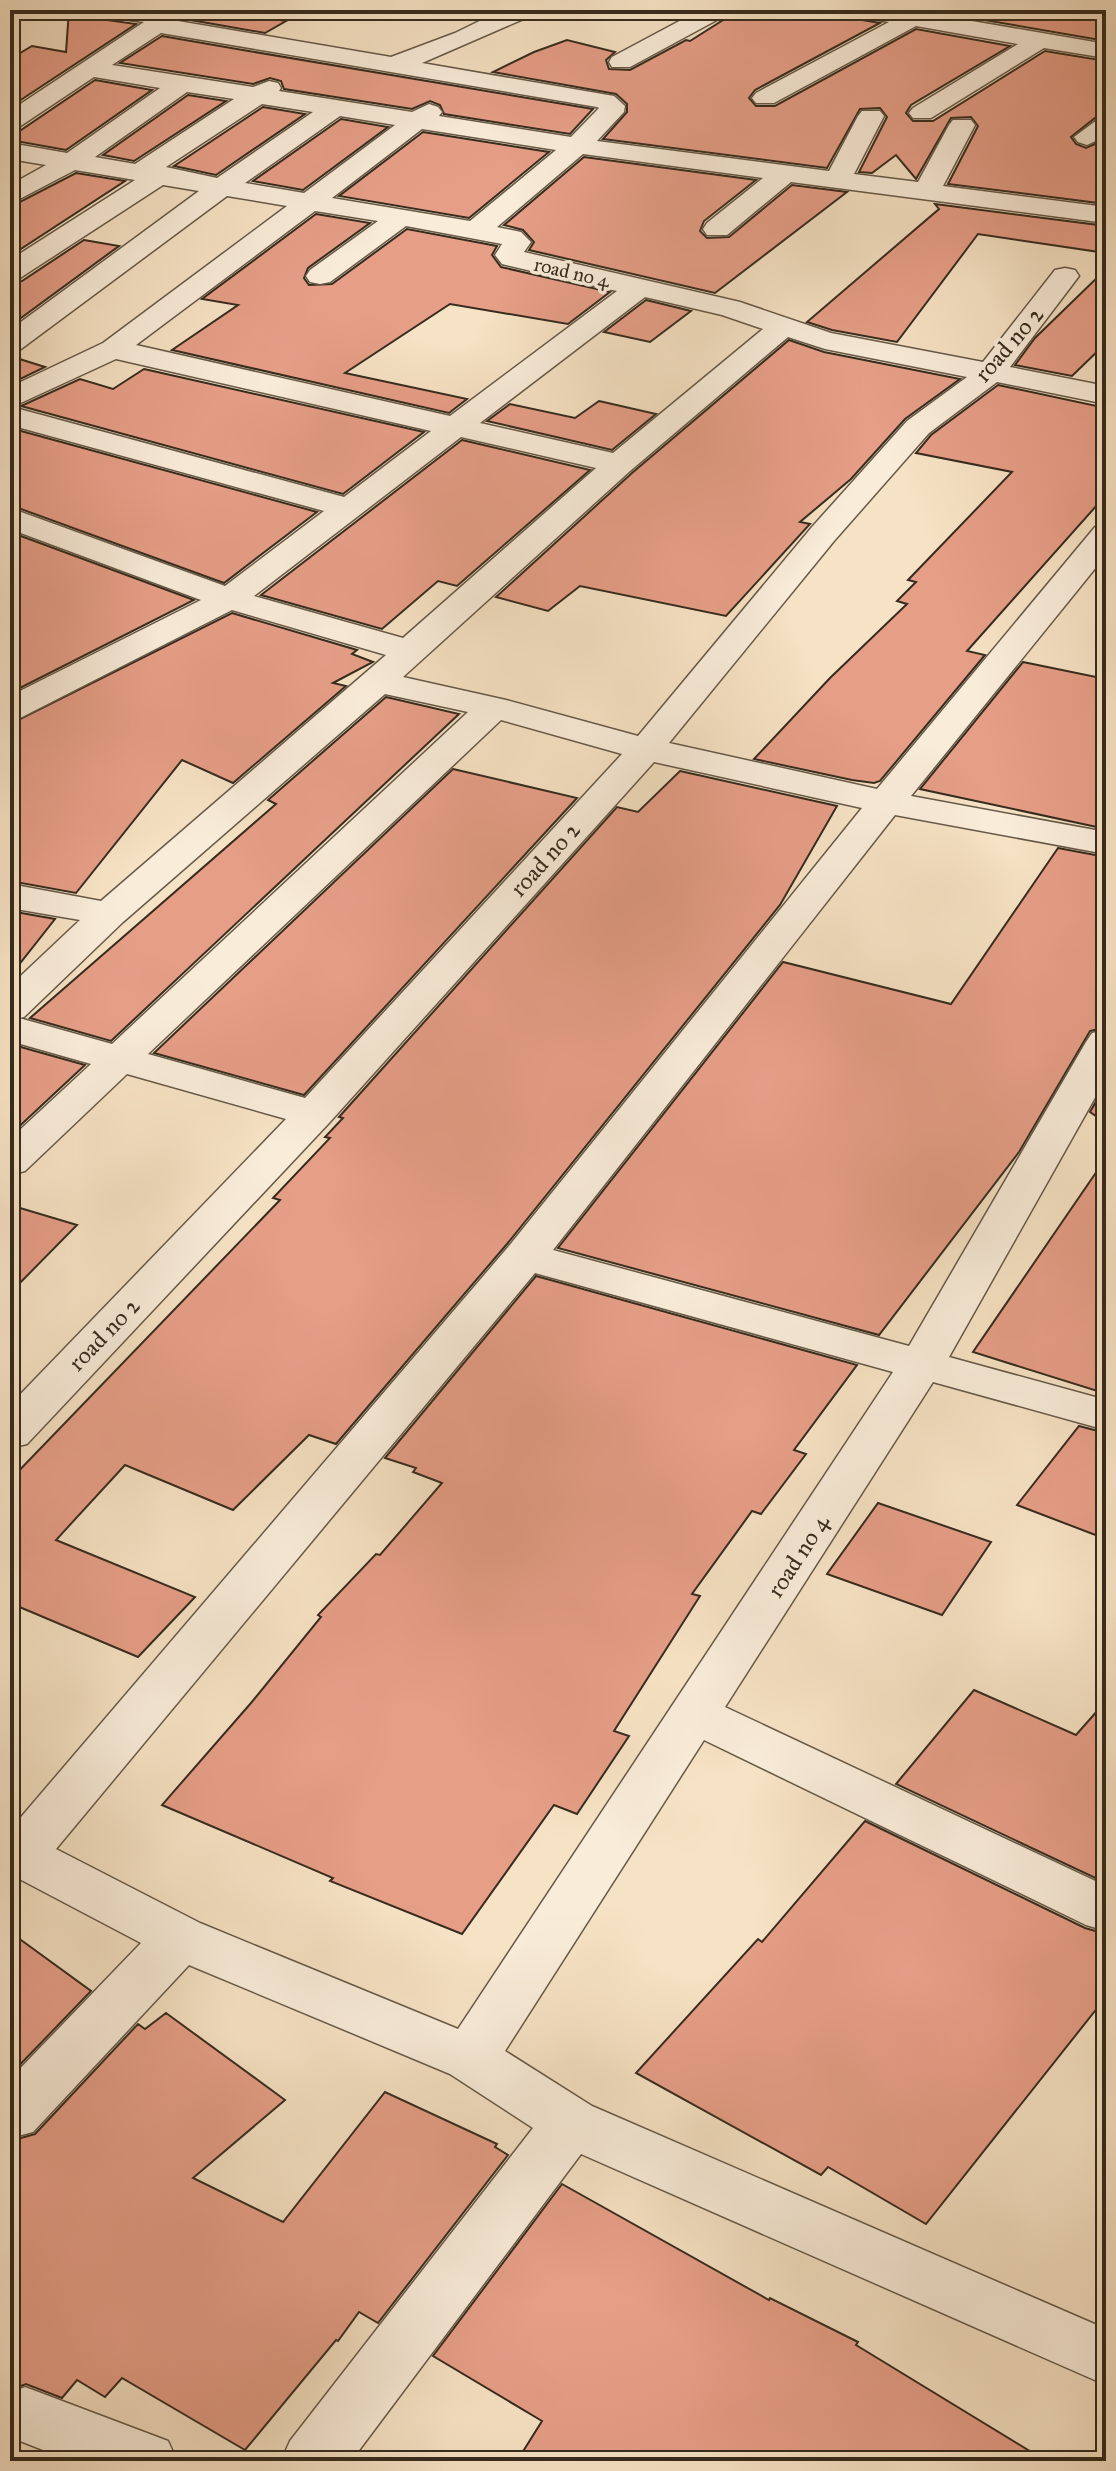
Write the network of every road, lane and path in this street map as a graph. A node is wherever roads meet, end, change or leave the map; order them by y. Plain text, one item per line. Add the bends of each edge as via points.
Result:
1 (101, 10) edge
2 (514, 10) edge
3 (718, 10) edge
4 (860, 10) edge
5 (167, 18) edge
6 (914, 18) junction
7 (1042, 39) junction
8 (123, 47) junction
9 (1106, 51) edge
10 (153, 52) dead end
11 (325, 53) junction
12 (621, 62) dead end
13 (396, 64) junction
14 (89, 69) junction
15 (475, 78) junction
16 (258, 83) junction
17 (182, 84) junction
18 (765, 98) dead end
19 (334, 109) junction
20 (922, 113) dead end
21 (871, 116) dead end
22 (10, 122) edge
23 (415, 122) junction
24 (962, 125) dead end
25 (577, 146) junction
26 (10, 151) edge
27 (74, 160) junction
28 (787, 172) junction
29 (152, 173) junction
30 (838, 179) junction
31 (223, 186) junction
32 (926, 192) junction
33 (10, 196) edge
34 (311, 200) junction
35 (1106, 215) edge
36 (403, 216) junction
37 (717, 229) dead end
38 (476, 230) junction
39 (10, 272) edge
40 (320, 276) dead end
41 (1065, 276) dead end
42 (640, 287) junction
43 (784, 326) junction
44 (11, 343) edge
45 (113, 349) junction
46 (989, 374) junction
47 (1106, 395) edge
48 (10, 399) edge
49 (10, 416) edge
50 (456, 429) junction
51 (619, 464) junction
52 (349, 508) junction
53 (18, 527) edge
54 (1106, 534) edge
55 (229, 599) junction
56 (409, 651) junction
57 (378, 682) junction
58 (494, 707) junction
59 (10, 710) edge
60 (646, 749) junction
61 (886, 802) junction
62 (1106, 843) edge
63 (10, 896) edge
64 (109, 914) junction
65 (10, 1008) edge
66 (10, 1028) edge
67 (1106, 1042) edge
68 (119, 1059) junction
69 (314, 1114) junction
70 (10, 1162) edge
71 (525, 1256) junction
72 (921, 1365) junction
73 (1106, 1415) edge
74 (10, 1433) edge
75 (695, 1714) junction
76 (15, 1852) edge
77 (1106, 1910) edge
78 (180, 1938) junction
79 (470, 2058) junction
80 (12, 2115) edge
81 (571, 2123) junction
82 (1106, 2358) edge
83 (25, 2415) dead end
84 (145, 2461) edge
85 (313, 2461) edge

1 - 5 street
2 - 13 street via 520,12
3 - 12 street
4 - 6 street
5 - 8 street
5 - 11 street
6 - 7 street
6 - 18 street
7 - 9 street
7 - 20 street
8 - 10 street
8 - 14 street
11 - 13 street
11 - 16 street via 290,75
13 - 15 street
14 - 17 street
14 - 22 street
15 - 23 street
15 - 25 street via 612,106
16 - 17 street
16 - 19 street
16 - 29 street
17 - 27 street
19 - 23 street
19 - 31 street
21 - 30 street
23 - 25 street
23 - 34 street
24 - 32 street
25 - 28 street
25 - 38 street
26 - 27 street, road no 4
27 - 29 street, road no 4
27 - 33 street
28 - 30 street
28 - 37 street
29 - 31 street, road no 4
29 - 39 street
30 - 32 street
31 - 34 street, road no 4
31 - 44 street
32 - 35 street
34 - 36 street, road no 4
34 - 45 street
36 - 38 street, road no 4
36 - 40 street
38 - 42 street, road no 4 via 517,242 512,258
41 - 46 street, road no 2
42 - 43 street, road no 4
42 - 50 street
43 - 46 street, road no 4 via 825,340
43 - 51 street
45 - 48 street
45 - 50 street
46 - 47 street, road no 4
46 - 60 street, road no 2 via 918,427
49 - 52 street
50 - 51 street
50 - 52 street
51 - 56 street
52 - 55 street
53 - 55 street
54 - 61 street
55 - 56 street
55 - 59 street
56 - 57 street
57 - 58 street
57 - 64 street
58 - 60 street
58 - 68 street
60 - 61 street
60 - 69 street, road no 2
61 - 62 street
61 - 71 street
63 - 64 street
64 - 65 street
66 - 68 street
67 - 72 street, road no 4
68 - 69 street
68 - 70 street
69 - 74 street, road no 2
71 - 72 street
71 - 76 street
72 - 73 street
72 - 75 street, road no 4
75 - 77 street
75 - 79 street, road no 4
76 - 78 street
78 - 79 street
78 - 80 street
79 - 81 street
81 - 82 street
81 - 85 street
83 - 84 street

